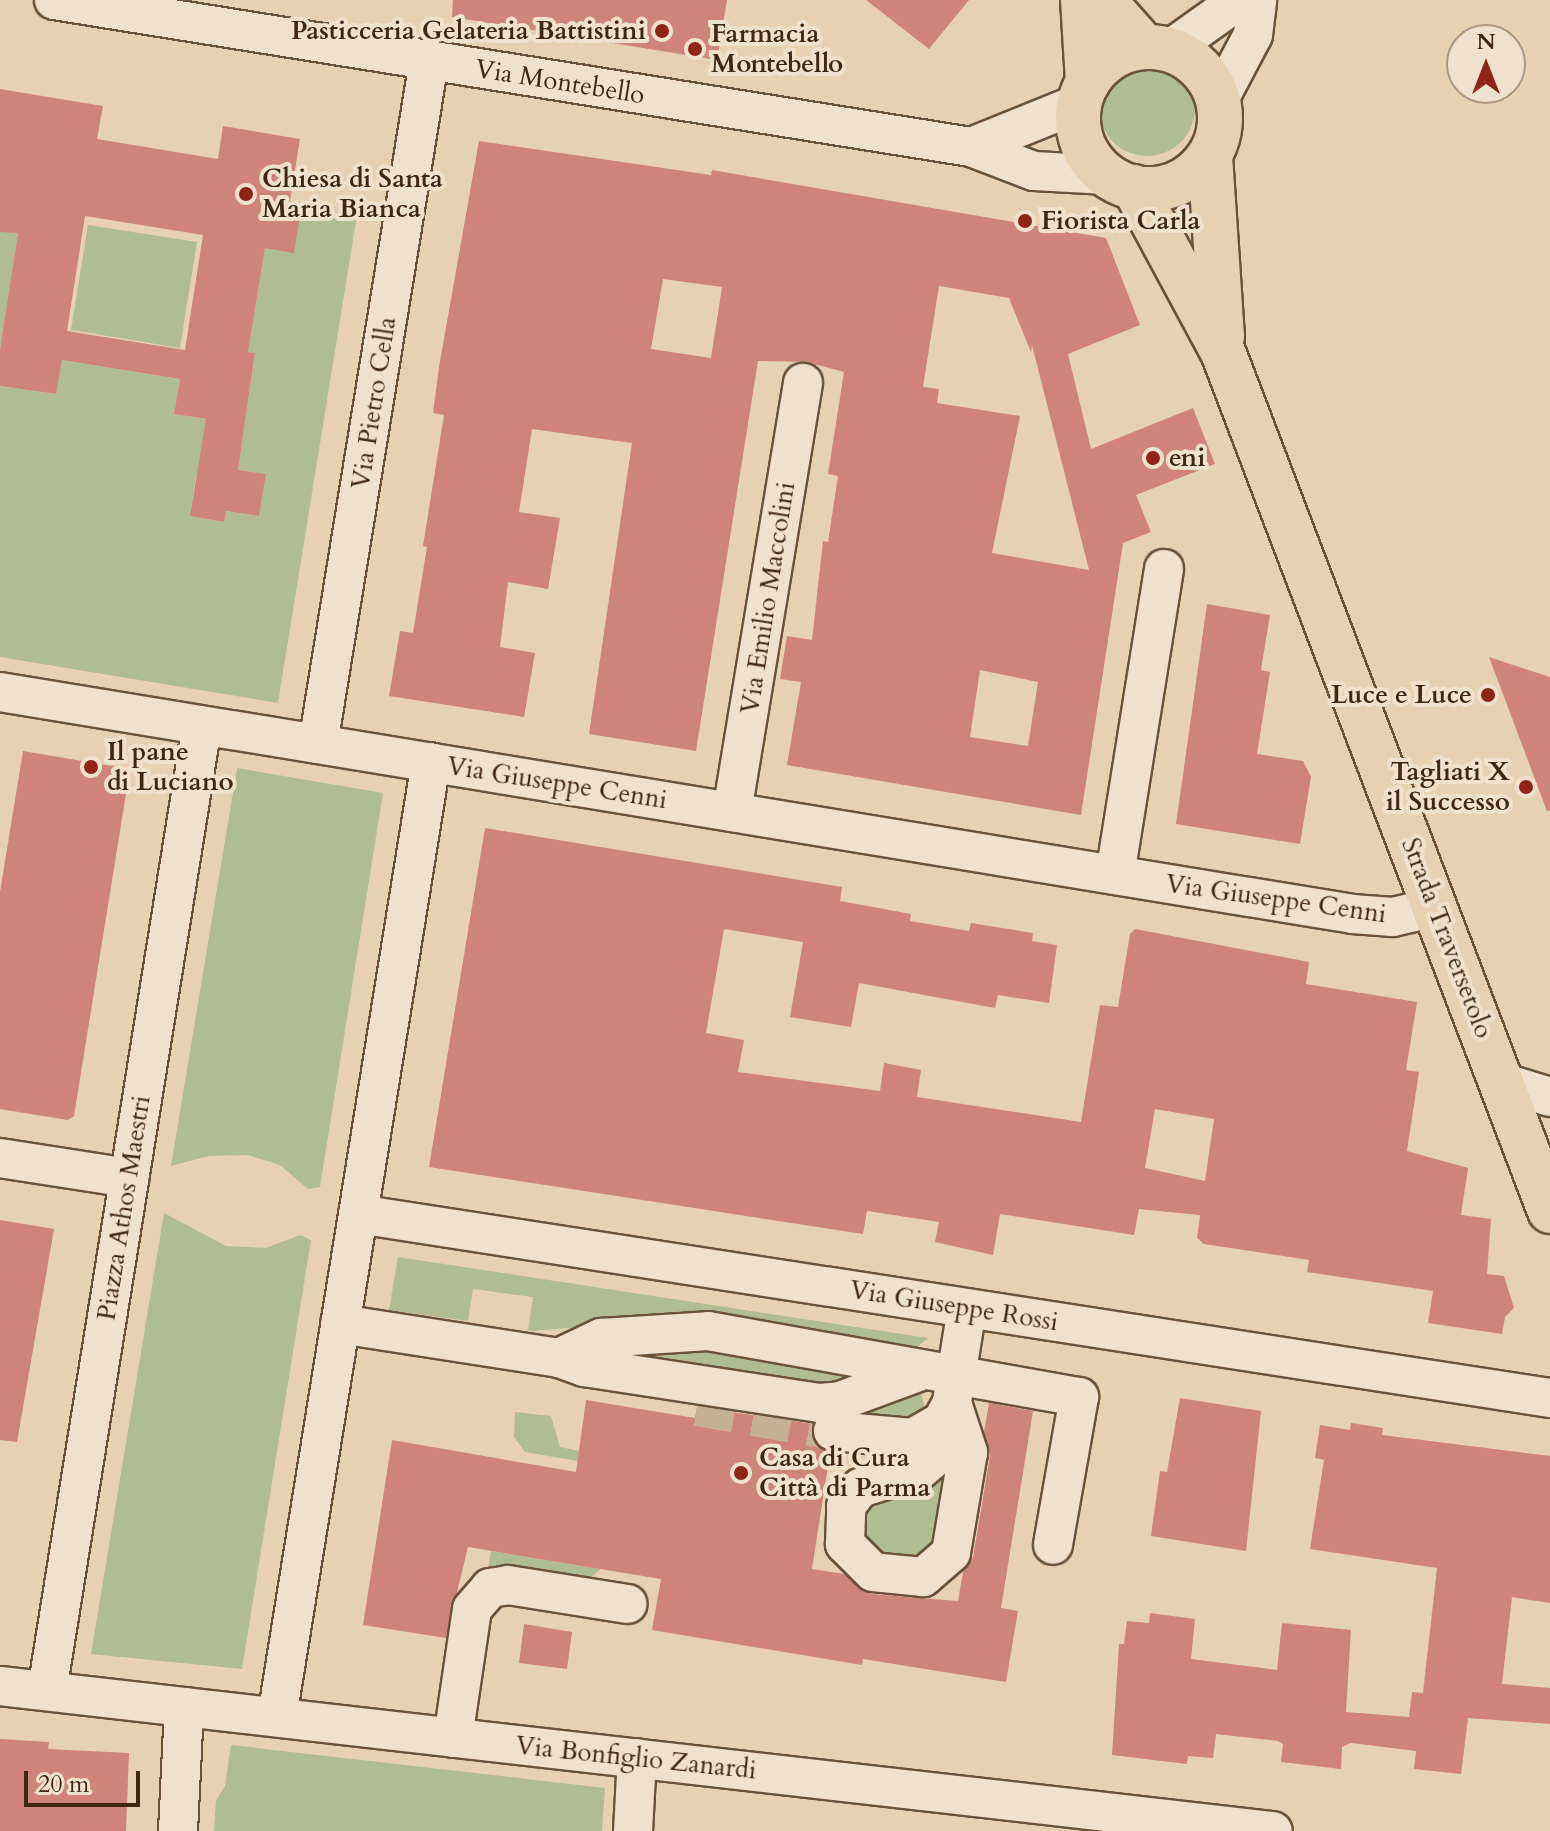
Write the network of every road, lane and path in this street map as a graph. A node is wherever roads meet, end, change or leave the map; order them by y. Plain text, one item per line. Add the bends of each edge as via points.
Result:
1 (54, 0) edge
2 (1083, 0) edge
3 (1103, 0) edge
4 (1239, 0) edge
5 (1257, 0) edge
6 (1156, 48) junction
7 (429, 61) junction
8 (1084, 92) junction
9 (1218, 101) junction
10 (971, 147) junction
11 (1210, 156) junction
12 (1121, 181) junction
13 (1223, 352) junction
14 (803, 383) dead end
15 (1164, 569) dead end
16 (0, 692) edge
17 (202, 725) junction
18 (318, 744) junction
19 (431, 762) junction
20 (732, 812) junction
21 (1115, 875) junction
22 (1436, 907) junction
23 (1501, 1082) junction
24 (1550, 1097) edge
25 (0, 1158) edge
26 (129, 1178) junction
27 (1550, 1211) edge
28 (358, 1214) junction
29 (340, 1324) junction
30 (541, 1355) junction
31 (959, 1358) junction
32 (918, 1372) junction
33 (1550, 1398) edge
34 (697, 1407) tunnel mouth
35 (833, 1431) tunnel mouth
36 (1053, 1545) dead end
37 (628, 1604) dead end
38 (0, 1686) edge
39 (47, 1691) junction
40 (184, 1707) junction
41 (277, 1717) junction
42 (453, 1738) junction
43 (637, 1758) junction
44 (1090, 1821) edge
45 (178, 1831) edge
46 (633, 1831) edge
47 (1273, 1831) edge

1 - 7 street, Via Montebello
2 - 8 main road
3 - 6 main road
4 - 6 street
5 - 9 street via 1253,35
6 - 8 main road via 1119,54
6 - 9 main road via 1200,69
7 - 10 street, Via Montebello
7 - 18 street, Via Pietro Cella
8 - 10 street
8 - 12 main road via 1083,143
9 - 11 main road via 1220,129
10 - 12 street, Via Montebello via 1034,171
11 - 12 main road via 1177,183
11 - 13 main road, Strada Traversetolo
12 - 13 main road, Strada Traversetolo
13 - 22 main road, Strada Traversetolo
14 - 20 street, Via Emilio Maccolini
15 - 21 street
16 - 17 street, Via Giuseppe Cenni
17 - 18 street, Via Giuseppe Cenni
17 - 26 street, Piazza Athos Maestri
18 - 19 street, Via Giuseppe Cenni
19 - 20 street, Via Giuseppe Cenni
19 - 28 street
20 - 21 street, Via Giuseppe Cenni
21 - 22 street, Via Giuseppe Cenni via 1367,916 1406,916
22 - 23 main road, Strada Traversetolo
23 - 24 street
23 - 27 main road, Strada Traversetolo
25 - 26 street
26 - 39 street, Piazza Athos Maestri
28 - 29 street
28 - 31 street, Via Giuseppe Rossi
29 - 30 street
29 - 41 street
30 - 32 street via 601,1338 699,1331 877,1357
30 - 32 street via 584,1367 819,1403 840,1401
30 - 34 street via 579,1387
31 - 31 street via 951,1436 942,1455 921,1469 860,1488 846,1506 845,1544 873,1572 923,1577 951,1553 968,1452
31 - 32 street
31 - 33 street, Via Giuseppe Rossi
31 - 35 street via 942,1421 913,1438
31 - 36 street via 1079,1397
37 - 42 street via 508,1585 490,1588 472,1609
38 - 39 street, Via Bonfiglio Zanardi
39 - 40 street, Via Bonfiglio Zanardi
40 - 41 street, Via Bonfiglio Zanardi
40 - 45 street
41 - 42 street, Via Bonfiglio Zanardi
42 - 43 street, Via Bonfiglio Zanardi
43 - 44 street, Via Bonfiglio Zanardi
43 - 46 street
44 - 47 street, Via Bonfiglio Zanardi

